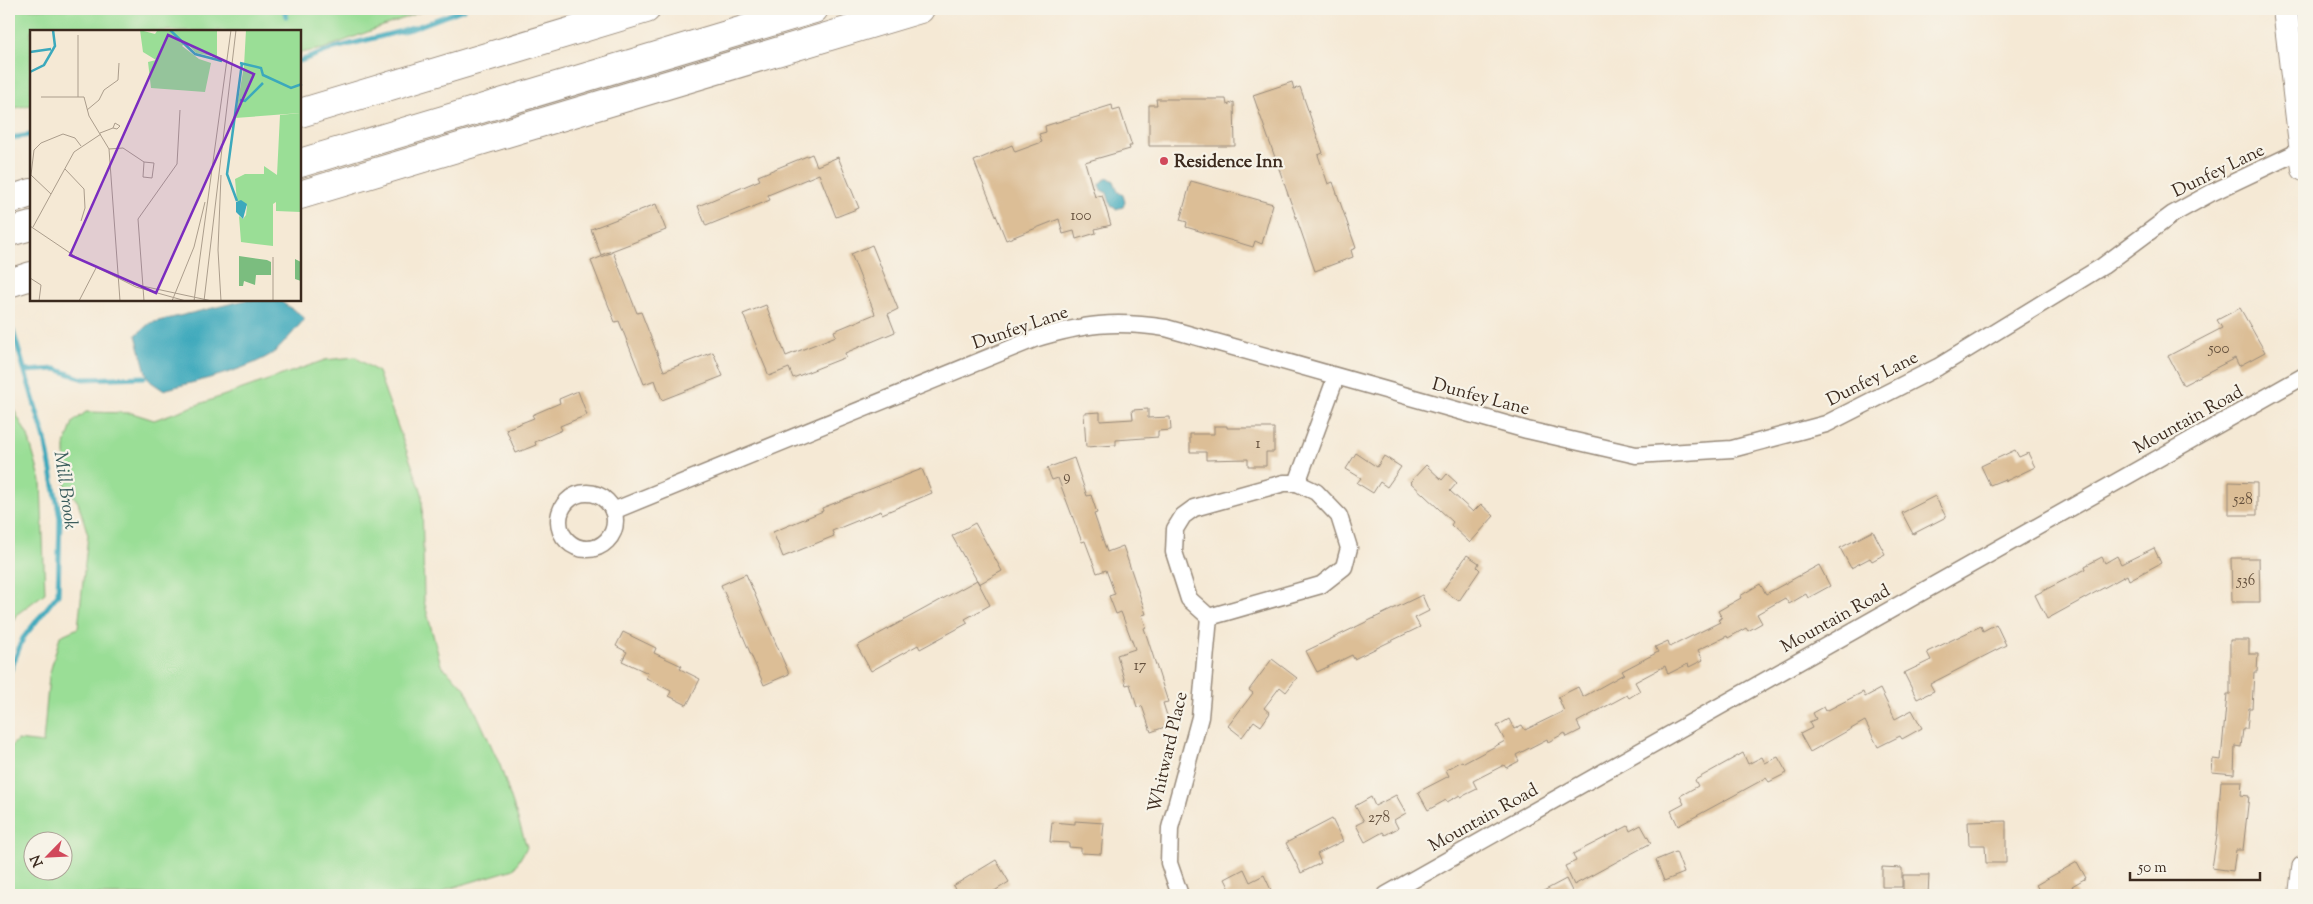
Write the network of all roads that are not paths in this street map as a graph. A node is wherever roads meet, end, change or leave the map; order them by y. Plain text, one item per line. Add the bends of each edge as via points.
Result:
1 (646, 9) edge
2 (753, 9) edge
3 (814, 9) edge
4 (920, 9) edge
5 (2285, 9) edge
6 (301, 113) edge
7 (301, 145) edge
8 (2304, 156) edge
9 (301, 163) edge
10 (30, 194) edge
11 (301, 195) edge
12 (9, 200) edge
13 (30, 226) edge
14 (9, 232) edge
15 (30, 244) edge
16 (9, 251) edge
17 (30, 276) edge
18 (9, 283) edge
19 (1336, 376) junction
20 (2304, 376) edge
21 (1297, 483) junction
22 (613, 511) dead end
23 (1209, 617) junction
24 (2304, 868) edge
25 (1180, 895) edge
26 (1386, 895) edge
27 (2301, 895) edge

1 - 6 highway
2 - 7 highway
3 - 9 highway
4 - 11 highway
5 - 8 main road
8 - 19 street, Dunfey Lane via 2211,193 2173,214 2103,266 1938,367 1826,424 1732,449 1636,455 1527,430
10 - 12 highway
13 - 14 highway
15 - 16 highway
17 - 18 highway
19 - 21 street
19 - 22 street, Dunfey Lane via 1166,328 1121,323 1072,328 1034,339
20 - 26 street, Mountain Road
21 - 23 street via 1284,483 1194,508 1183,516 1175,529 1174,552 1189,599
21 - 23 street via 1316,492 1338,516 1349,548 1344,567 1321,585
23 - 25 street, Whitward Place via 1200,717 1170,828 1169,862
24 - 27 main road

